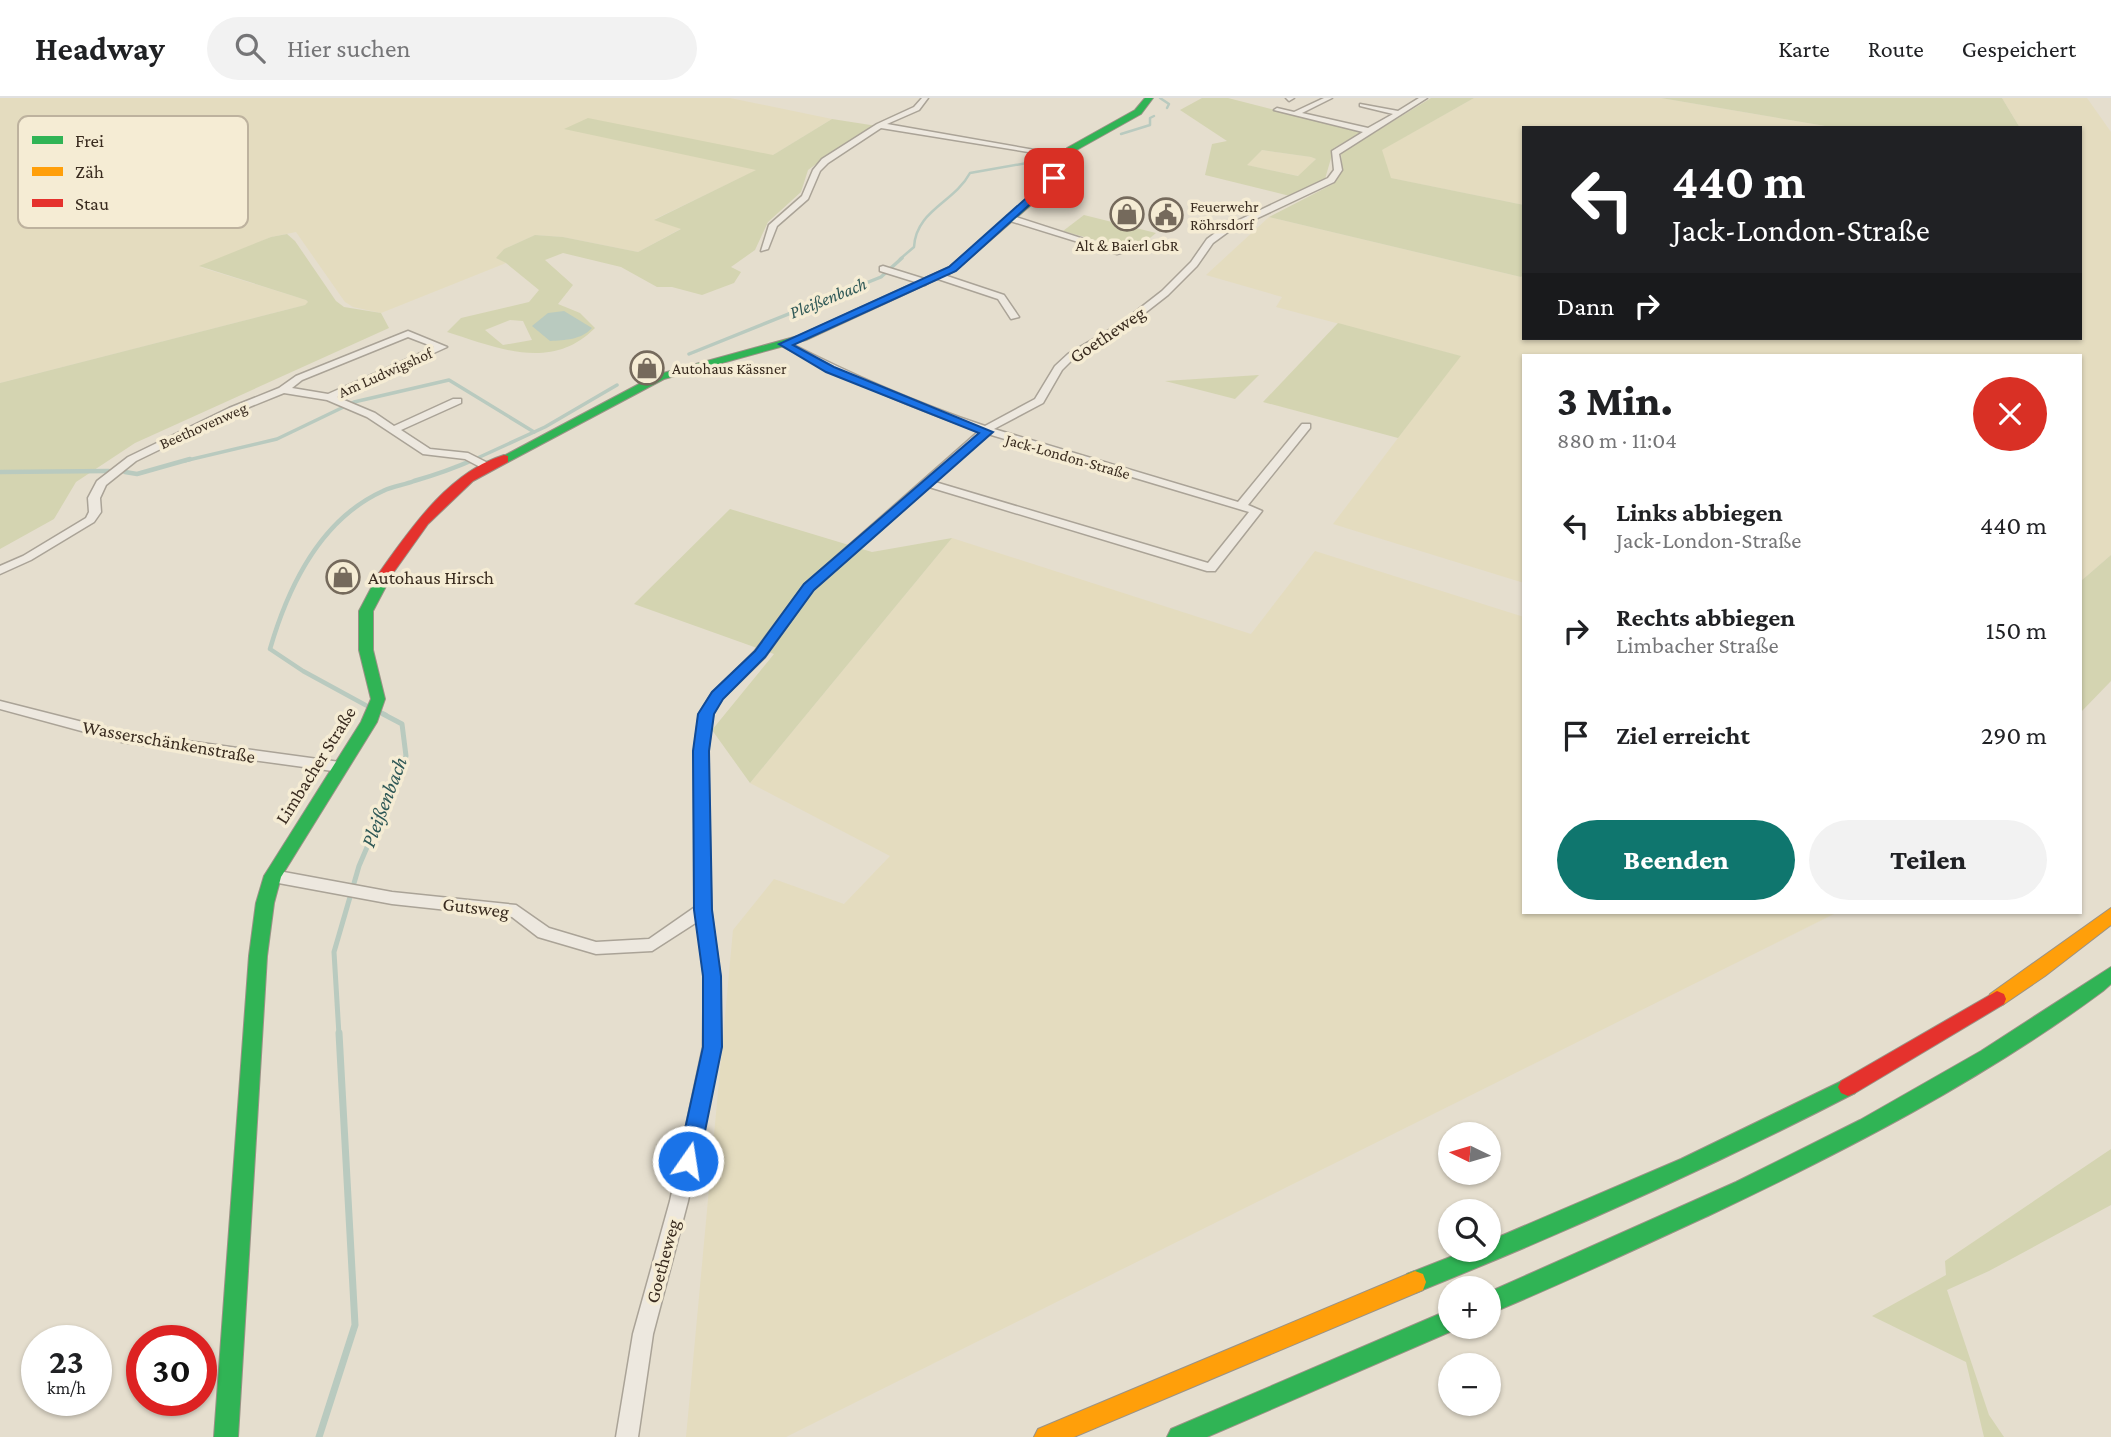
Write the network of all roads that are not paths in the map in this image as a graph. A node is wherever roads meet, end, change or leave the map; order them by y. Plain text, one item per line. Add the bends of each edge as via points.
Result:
1 (925, 98) edge
2 (1149, 98) edge
3 (1329, 98) edge
4 (1424, 98) edge
5 (1362, 105) dead end
6 (1277, 110) dead end
7 (1297, 113) junction
8 (1398, 114) junction
9 (879, 125) junction
10 (1370, 131) junction
11 (1065, 156) junction
12 (1010, 218) junction
13 (764, 249) dead end
14 (1120, 252) dead end
15 (883, 270) dead end
16 (932, 279) junction
17 (1014, 317) dead end
18 (785, 344) junction
19 (442, 347) joint
20 (284, 390) junction
21 (329, 397) junction
22 (457, 401) dead end
23 (1306, 426) dead end
24 (394, 430) junction
25 (988, 432) junction
26 (477, 462) junction
27 (928, 483) junction
28 (1241, 506) junction
29 (0, 570) edge
30 (0, 705) edge
31 (340, 767) junction
32 (273, 876) junction
33 (703, 910) junction
34 (2111, 915) edge
35 (2111, 974) edge
36 (1501, 1298) edge
37 (1438, 1326) edge
38 (226, 1437) edge
39 (627, 1437) edge
40 (1046, 1437) edge
41 (1179, 1437) edge

1 - 9 street via 915,109
2 - 11 main road, Limbacher Straße via 1138,113
3 - 7 street
4 - 8 street, Goetheweg
5 - 8 street
6 - 7 street
7 - 10 street
8 - 10 street, Goetheweg
9 - 11 street
9 - 13 street via 825,161 806,197 773,225
10 - 25 street, Goetheweg via 1335,153 1338,170 1331,180 1210,241 1165,293 1124,325 1071,356 1039,401 994,424
11 - 12 main road, Limbacher Straße via 1051,183
12 - 14 street
12 - 16 main road, Limbacher Straße via 960,263
15 - 16 street
16 - 17 street via 1000,297
16 - 18 main road, Limbacher Straße
18 - 25 street, Jack-London-Straße via 830,369
18 - 26 main road, Limbacher Straße via 660,377
19 - 20 street, Beethovenweg via 408,334 299,379
19 - 21 street, Am Ludwigshof
20 - 21 street, Am Ludwigshof
20 - 29 street, Beethovenweg via 132,459 101,483 90,520
21 - 24 street, Am Ludwigshof
22 - 24 street
23 - 28 street
24 - 26 street, Am Ludwigshof via 427,452
25 - 27 street, Goetheweg
25 - 28 street, Jack-London-Straße
26 - 31 main road, Limbacher Straße via 423,521 376,588 364,630 378,699
27 - 28 street via 1212,568 1256,511
27 - 33 street, Goetheweg via 809,587 760,654 706,714 701,751
30 - 31 street, Wasserschänkenstraße via 122,737
31 - 32 main road, Limbacher Straße
32 - 33 street, Gutsweg via 370,894 516,911 544,933 596,948 652,945
32 - 38 main road, Limbacher Straße via 258,956
33 - 39 street, Goetheweg via 712,976 712,1047 679,1201 643,1334
34 - 40 main road via 2068,951 1931,1041 1838,1094 1625,1195
35 - 36 main road via 1964,1073 1874,1123 1653,1231
37 - 41 main road

